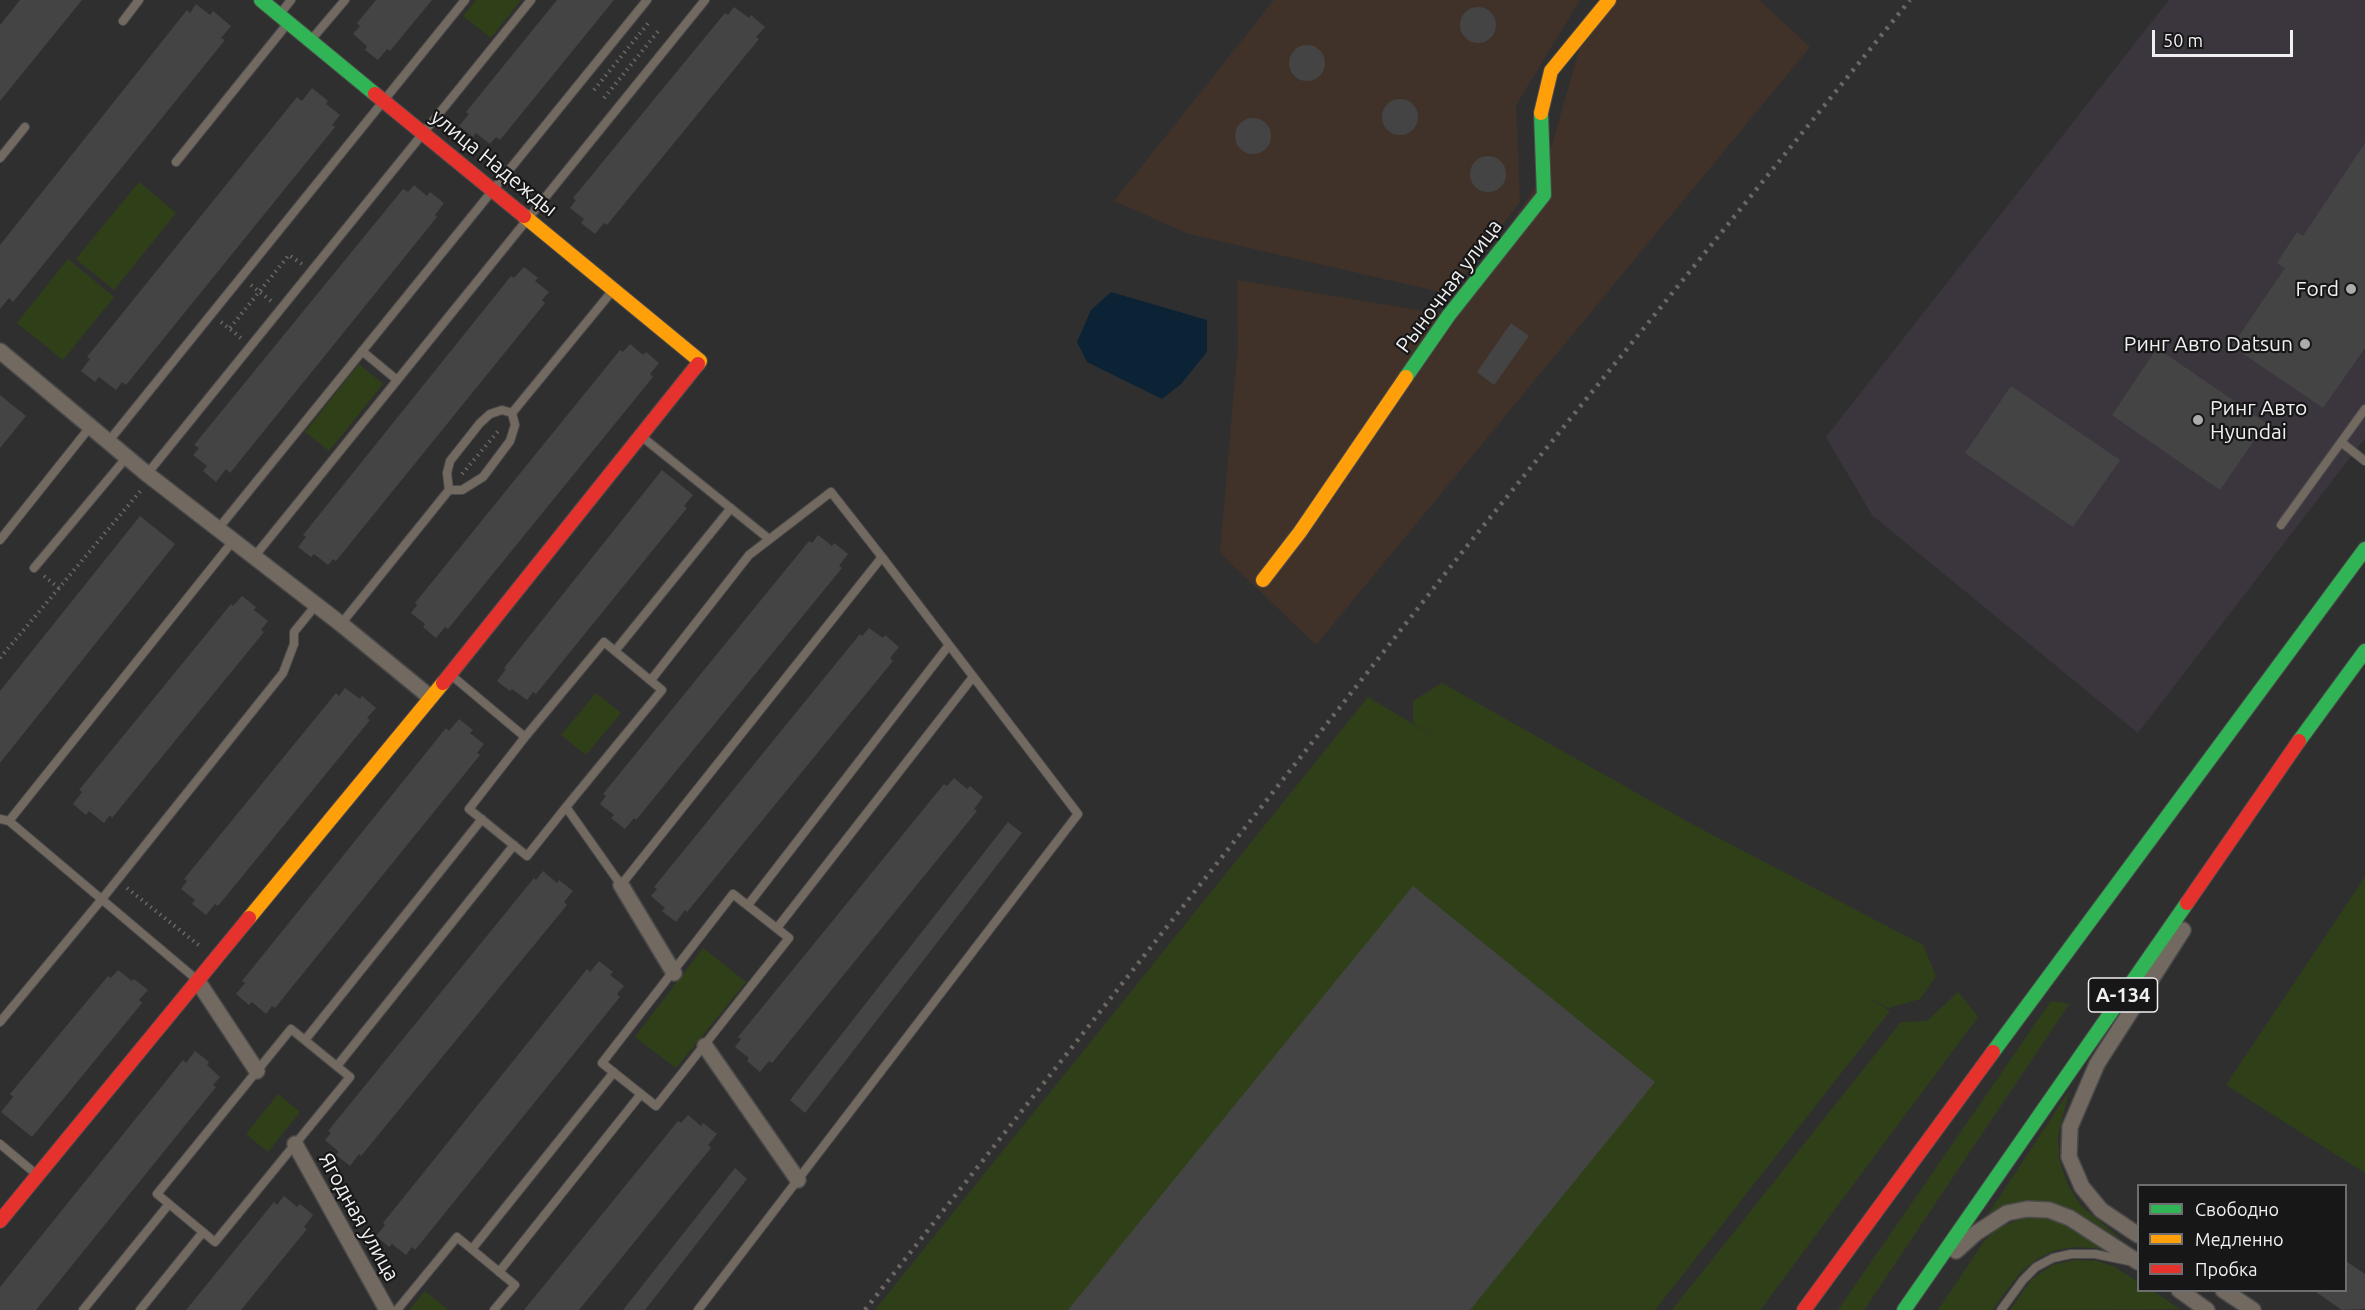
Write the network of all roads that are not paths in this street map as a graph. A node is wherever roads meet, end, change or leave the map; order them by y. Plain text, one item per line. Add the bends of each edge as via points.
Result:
1 (139, 0) edge
2 (261, 0) edge
3 (291, 0) edge
4 (345, 0) edge
5 (465, 0) edge
6 (531, 0) edge
7 (647, 0) edge
8 (705, 0) edge
9 (1609, 0) edge
10 (284, 19) junction
11 (123, 21) dead end
12 (311, 41) junction
13 (384, 100) junction
14 (25, 127) dead end
15 (422, 132) junction
16 (0, 158) edge
17 (176, 162) dead end
18 (493, 190) junction
19 (528, 218) junction
20 (614, 289) junction
21 (0, 351) edge
22 (362, 351) junction
23 (397, 380) junction
24 (2365, 409) edge
25 (512, 413) junction
26 (90, 427) junction
27 (640, 435) junction
28 (108, 442) junction
29 (2341, 442) junction
30 (126, 458) junction
31 (2365, 460) edge
32 (149, 476) junction
33 (448, 490) junction
34 (731, 508) junction
35 (2281, 525) dead end
36 (218, 529) junction
37 (769, 539) junction
38 (0, 540) edge
39 (233, 541) junction
40 (2365, 549) edge
41 (254, 556) junction
42 (882, 557) junction
43 (34, 568) road end
44 (1263, 580) dead end
45 (316, 605) junction
46 (341, 624) junction
47 (949, 645) junction
48 (615, 651) junction
49 (2365, 651) edge
50 (450, 674) junction
51 (973, 677) junction
52 (651, 680) junction
53 (2332, 693) junction
54 (430, 698) junction
55 (525, 736) junction
56 (566, 807) junction
57 (482, 819) junction
58 (4, 820) edge
59 (514, 845) junction
60 (621, 885) junction
61 (102, 899) junction
62 (748, 905) junction
63 (777, 928) junction
64 (674, 972) junction
65 (197, 980) junction
66 (0, 1022) edge
67 (305, 1040) junction
68 (705, 1046) junction
69 (337, 1066) junction
70 (257, 1071) junction
71 (614, 1072) junction
72 (641, 1094) junction
73 (0, 1144) edge
74 (295, 1144) junction
75 (38, 1175) junction
76 (798, 1180) junction
77 (169, 1204) junction
78 (0, 1221) edge
79 (203, 1232) junction
80 (2137, 1234) edge
81 (472, 1249) junction
82 (2137, 1262) edge
83 (2137, 1263) edge
84 (499, 1272) junction
85 (2183, 1292) edge
86 (2226, 1292) edge
87 (1914, 1296) junction
88 (83, 1310) edge
89 (140, 1310) edge
90 (387, 1310) edge
91 (397, 1310) edge
92 (494, 1310) edge
93 (698, 1310) edge
94 (1804, 1310) edge
95 (1904, 1310) edge
96 (2001, 1310) edge
97 (2207, 1310) edge
98 (2253, 1310) edge

1 - 11 lane
2 - 10 main road, улица Надежды
3 - 10 lane
4 - 12 lane
5 - 13 lane
6 - 15 lane
7 - 18 lane
8 - 19 lane
9 - 44 main road, Рыночная улица via 1551,71 1541,107 1544,195 1449,315
10 - 12 main road, улица Надежды
10 - 17 lane
12 - 13 main road, улица Надежды
13 - 15 main road, улица Надежды
13 - 28 lane
14 - 16 lane
15 - 18 main road, улица Надежды
15 - 32 lane
18 - 19 main road, улица Надежды
18 - 22 lane
19 - 20 main road, улица Надежды
19 - 23 lane
20 - 25 lane
20 - 27 main road, улица Надежды via 700,361
21 - 26 street
22 - 23 lane
22 - 36 lane
23 - 41 lane
24 - 29 lane
25 - 33 lane via 515,425 510,441 483,477 462,490
25 - 33 lane via 502,410 480,423 450,461
26 - 28 street
26 - 38 lane
27 - 34 lane
27 - 50 main road
28 - 30 street
29 - 31 lane
29 - 35 lane
30 - 32 street
30 - 43 lane
32 - 36 street
33 - 46 lane
34 - 37 lane
34 - 48 lane
36 - 39 street
37 - 42 lane via 831,492
37 - 52 lane via 749,555
39 - 41 street
39 - 58 lane
40 - 94 main road
41 - 45 street
42 - 47 lane
42 - 60 lane
45 - 46 street
45 - 61 lane via 294,632 294,644 283,673
46 - 54 street
47 - 51 lane
47 - 62 lane
48 - 52 lane
48 - 55 lane via 604,642
49 - 53 main road, А-134
50 - 54 main road
50 - 55 lane
51 - 63 lane
51 - 76 lane via 1078,814
52 - 56 lane via 662,690
53 - 80 street via 2097,1065 2070,1127 2069,1157 2082,1187 2101,1210
53 - 87 main road, А-134
54 - 65 main road
55 - 57 lane via 469,808
56 - 59 lane via 527,856
56 - 60 lane
57 - 59 lane
57 - 67 lane
58 - 61 lane
59 - 69 lane
60 - 64 street
61 - 65 lane
61 - 66 lane
62 - 63 lane
62 - 64 lane via 733,894
63 - 68 lane via 789,938
64 - 71 lane via 602,1063
65 - 70 street
65 - 75 main road
67 - 69 lane
67 - 70 lane via 291,1029
68 - 72 lane via 656,1106
68 - 76 street
69 - 74 lane via 350,1077
70 - 77 lane via 157,1194
71 - 72 lane
71 - 81 lane
72 - 84 lane
73 - 75 lane
74 - 79 lane via 215,1242
74 - 90 street, Ягодная улица
75 - 78 main road
76 - 93 lane
77 - 79 lane
77 - 88 lane
79 - 89 lane
81 - 84 lane
81 - 91 lane via 457,1237
82 - 87 street via 2070,1218 2049,1210 2027,1209 2007,1213 1976,1233
83 - 96 lane via 2095,1254 2053,1258 2036,1267
84 - 92 lane via 515,1285
85 - 97 street
86 - 98 street
87 - 95 main road, А-134

